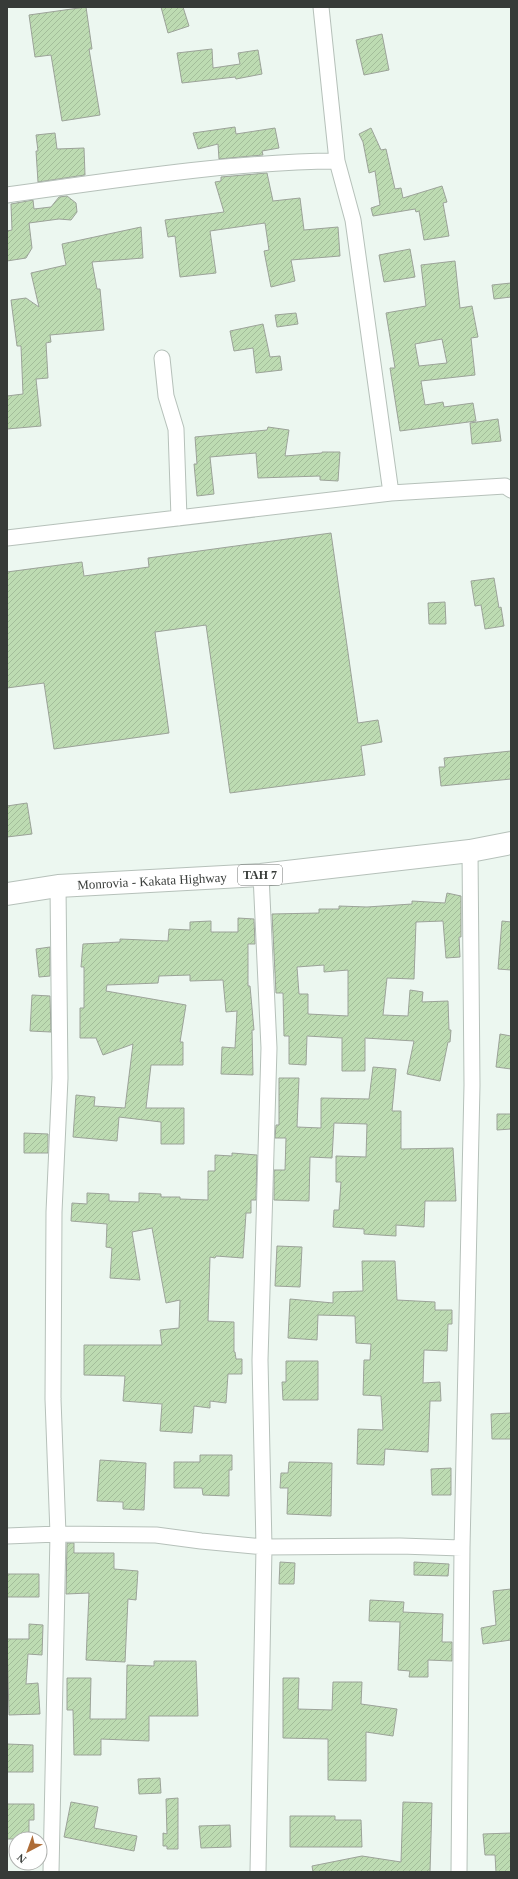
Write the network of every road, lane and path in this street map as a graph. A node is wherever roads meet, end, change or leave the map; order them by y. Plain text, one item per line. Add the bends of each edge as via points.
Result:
1 (321, 7) edge
2 (337, 161) junction
3 (7, 195) edge
4 (162, 358) dead end
5 (511, 490) edge
6 (391, 493) junction
7 (179, 518) junction
8 (7, 538) edge
9 (511, 843) edge
10 (470, 851) junction
11 (262, 875) junction
12 (58, 886) junction
13 (7, 894) edge
14 (58, 1534) junction
15 (7, 1536) edge
16 (264, 1547) junction
17 (462, 1548) junction
18 (51, 1872) edge
19 (258, 1872) edge
20 (459, 1872) edge

1 - 2 street
2 - 3 street via 265,164
2 - 6 street via 353,220
4 - 7 street via 166,396 176,429
5 - 6 street via 504,486
6 - 7 street
7 - 8 street
9 - 10 highway, Monrovia - Kakata Highway / TAH 7
10 - 11 highway, Monrovia - Kakata Highway / TAH 7
10 - 17 street via 472,1085
11 - 12 highway, Monrovia - Kakata Highway / TAH 7
11 - 16 street via 269,1048 260,1360
12 - 13 highway, Monrovia - Kakata Highway / TAH 7
12 - 14 street via 60,1078 54,1212 53,1399
14 - 15 street
14 - 16 street via 156,1535
14 - 18 street
16 - 17 street
16 - 19 street
17 - 20 street

